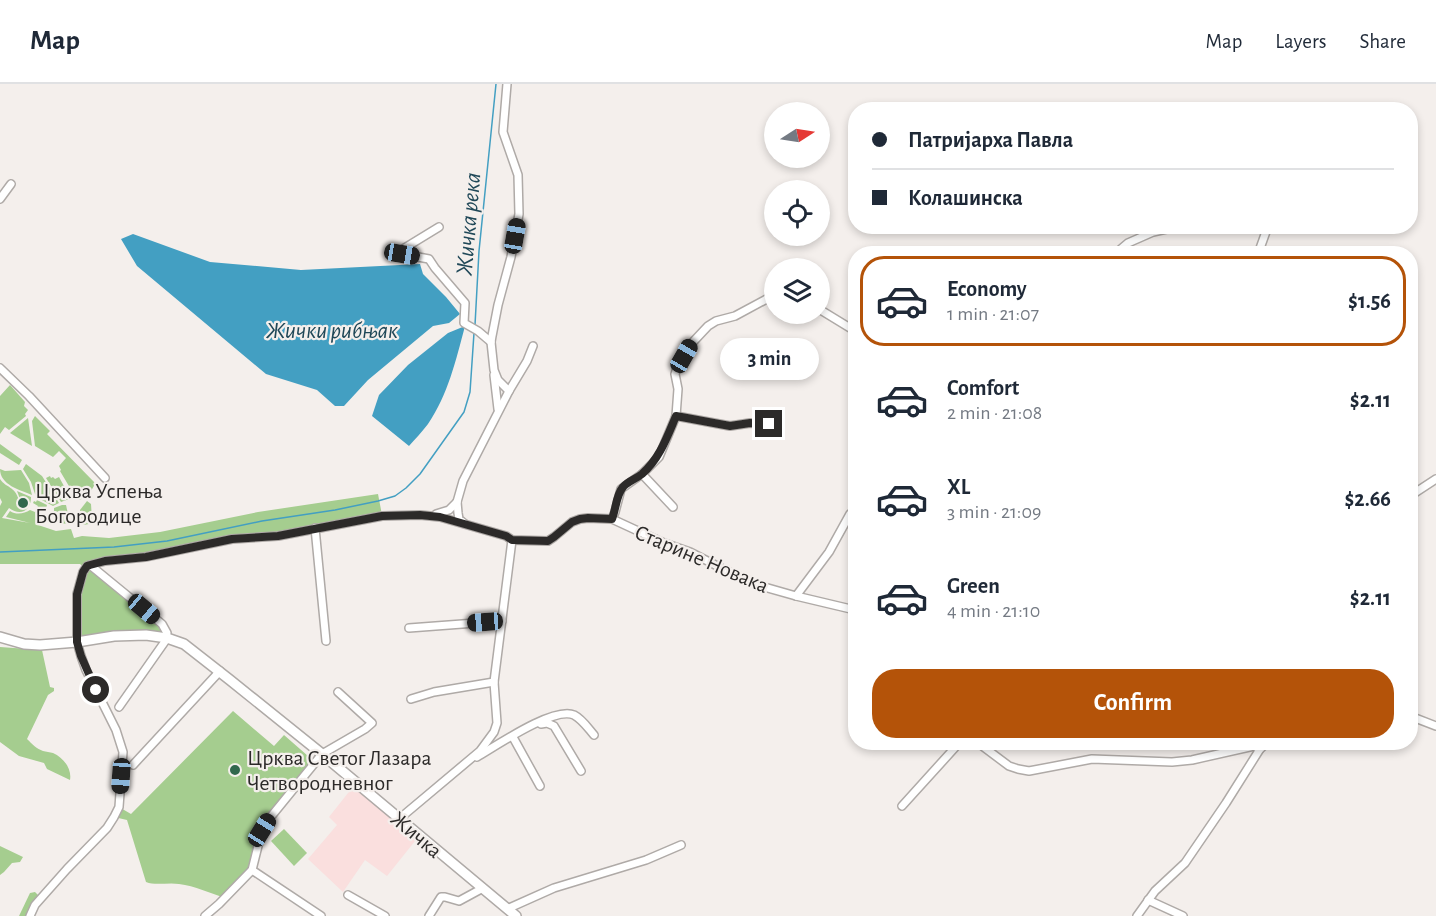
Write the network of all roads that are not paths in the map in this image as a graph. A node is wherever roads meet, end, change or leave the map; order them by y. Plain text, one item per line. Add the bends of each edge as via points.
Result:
1 (507, 84) edge
2 (11, 184) dead end
3 (0, 199) edge
4 (439, 227) dead end
5 (1149, 234) edge
6 (1124, 246) edge
7 (764, 300) edge
8 (830, 316) edge
9 (848, 327) edge
10 (491, 342) junction
11 (533, 346) dead end
12 (0, 368) edge
13 (494, 370) junction
14 (508, 391) junction
15 (498, 411) junction
16 (676, 416) junction
17 (769, 424) dead end
18 (642, 474) junction
19 (105, 478) dead end
20 (1436, 479) edge
21 (1418, 491) edge
22 (458, 502) junction
23 (673, 507) dead end
24 (431, 515) junction
25 (848, 518) edge
26 (612, 519) junction
27 (465, 524) junction
28 (315, 528) junction
29 (512, 540) junction
30 (90, 565) junction
31 (796, 596) junction
32 (848, 608) edge
33 (502, 621) junction
34 (409, 628) dead end
35 (0, 637) edge
36 (167, 638) junction
37 (326, 641) dead end
38 (77, 642) junction
39 (220, 671) junction
40 (494, 682) junction
41 (338, 692) dead end
42 (411, 699) dead end
43 (118, 707) dead end
44 (1418, 719) edge
45 (1436, 726) edge
46 (594, 735) dead end
47 (514, 739) junction
48 (495, 747) junction
49 (953, 750) edge
50 (988, 750) edge
51 (1236, 750) edge
52 (1259, 750) edge
53 (322, 754) junction
54 (468, 762) junction
55 (133, 765) dead end
56 (581, 771) dead end
57 (540, 786) dead end
58 (902, 806) dead end
59 (399, 819) junction
60 (681, 845) dead end
61 (252, 870) junction
62 (483, 888) junction
63 (348, 895) dead end
64 (1148, 900) junction
65 (507, 909) junction
66 (30, 916) edge
67 (205, 916) edge
68 (321, 916) edge
69 (385, 916) edge
70 (429, 916) edge
71 (516, 916) edge
72 (1137, 916) edge
73 (1183, 916) edge

1 - 10 street via 502,132 518,175 519,214
2 - 3 street
4 - 10 street via 403,249 402,254 432,261 463,301 464,323
5 - 6 street
7 - 16 street via 716,321 692,343 675,374
8 - 9 street
10 - 13 street
11 - 14 street
12 - 19 street
13 - 14 street
13 - 15 street
14 - 15 street
15 - 22 street via 463,481
16 - 17 street via 730,426
16 - 18 street via 658,457
18 - 23 street
18 - 26 street via 621,489
20 - 21 street
22 - 24 street via 449,510
22 - 27 street via 459,519
24 - 27 street, Старине Новака
24 - 28 street via 382,516
25 - 31 street, Старине Новака via 829,552
26 - 29 street, Старине Новака via 580,519 548,541
26 - 31 street, Старине Новака via 761,586
27 - 29 street, Старине Новака
28 - 30 street
28 - 37 street
29 - 33 street
30 - 36 street via 162,624
30 - 38 street via 83,572 77,594
31 - 32 street
33 - 34 street
33 - 40 street
35 - 38 main road, Жичка via 33,645
36 - 38 main road, Жичка via 132,634
36 - 39 main road, Жичка via 189,647
36 - 43 street
38 - 66 street via 121,744 119,807 107,828 35,905
39 - 53 main road, Жичка
39 - 55 street
40 - 42 street
40 - 54 street via 497,723 480,751
41 - 53 street via 372,723
44 - 45 street
46 - 48 street via 580,719 568,713 526,727
47 - 48 street
47 - 56 street via 543,723 550,724
47 - 57 street
48 - 54 street
49 - 58 street
50 - 51 street via 1009,766 1029,771 1092,759 1172,762
52 - 64 street via 1185,863
53 - 59 main road, Жичка
53 - 61 street via 262,830
54 - 59 street
59 - 62 main road, Жичка
60 - 65 street via 554,888
61 - 67 street
61 - 68 street
62 - 65 main road, Жичка
62 - 70 street via 459,901 441,897
63 - 69 street
64 - 72 street
64 - 73 street
65 - 71 main road, Жичка

